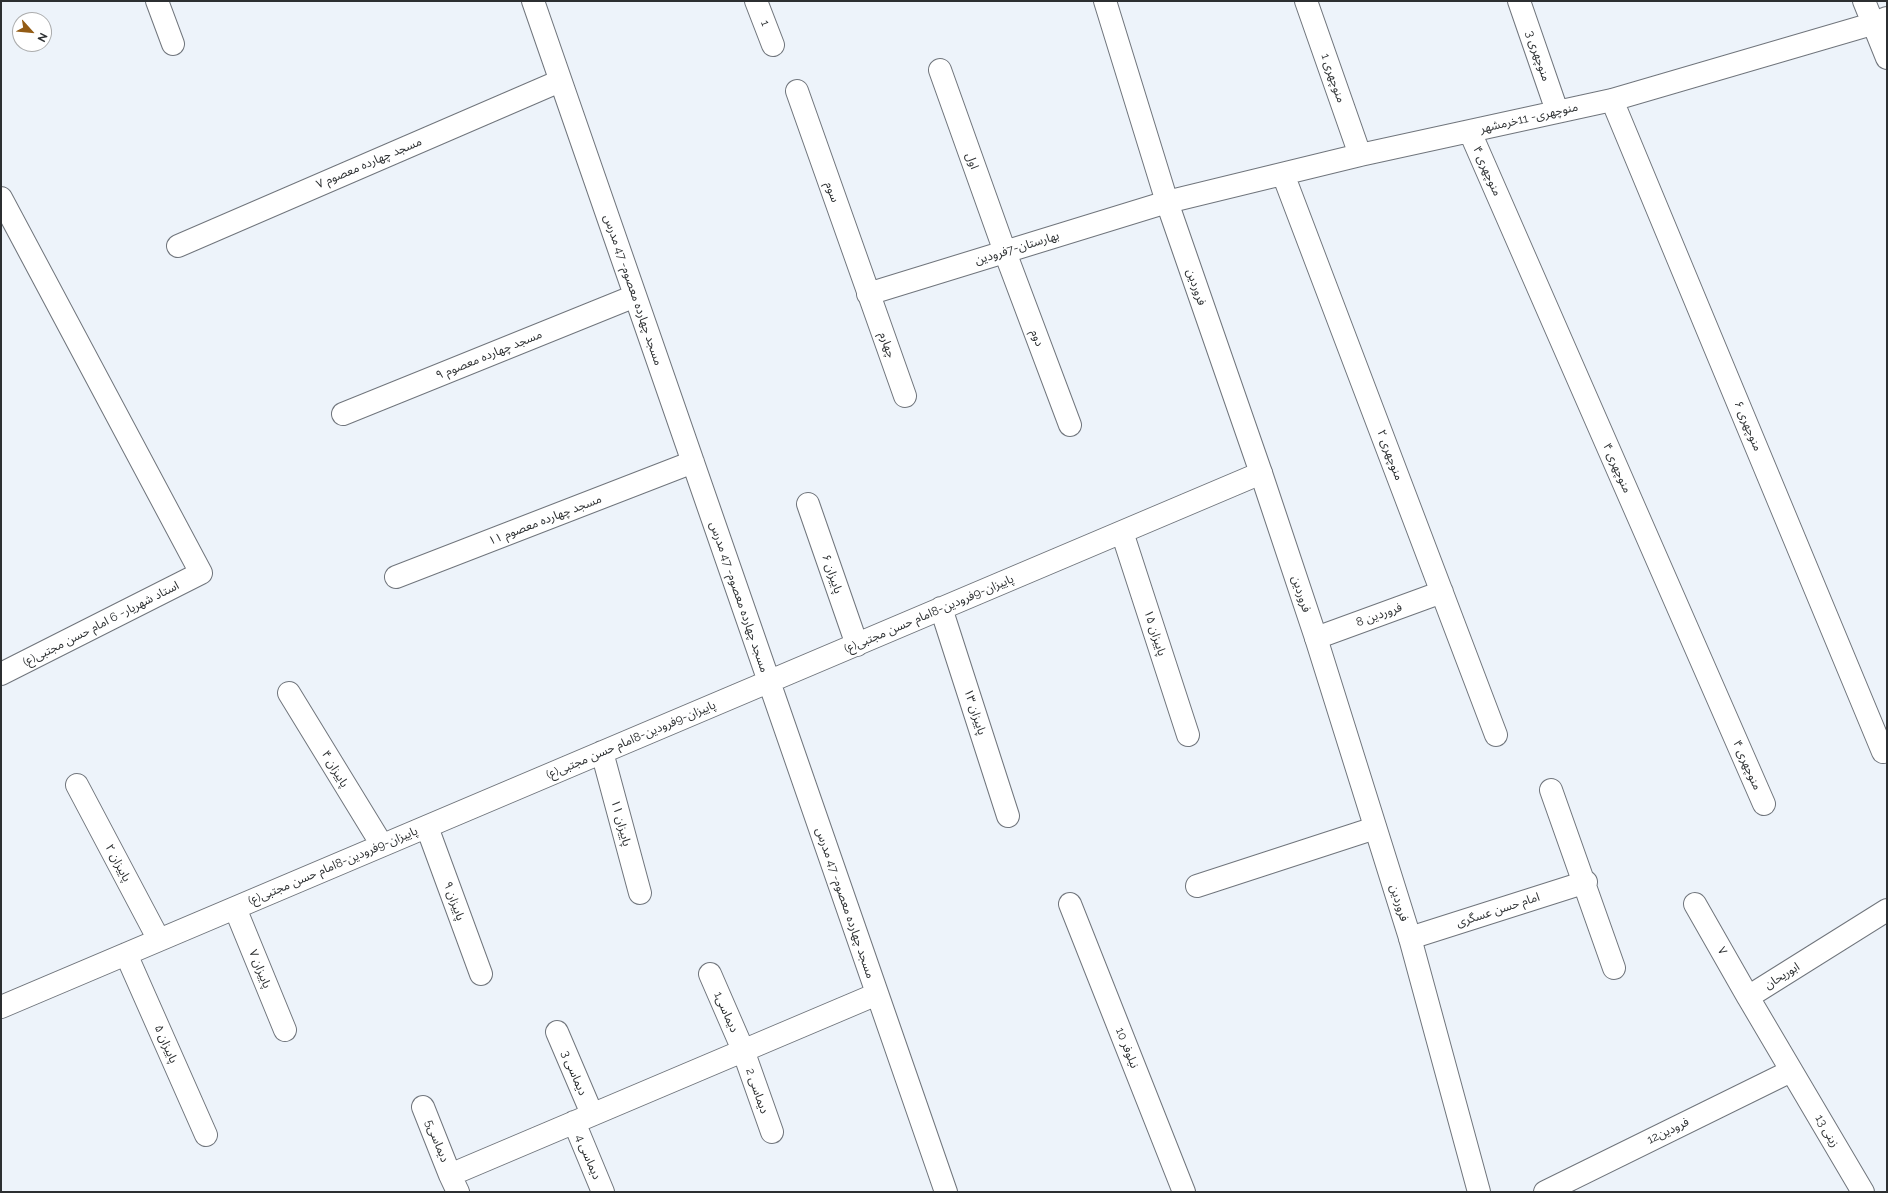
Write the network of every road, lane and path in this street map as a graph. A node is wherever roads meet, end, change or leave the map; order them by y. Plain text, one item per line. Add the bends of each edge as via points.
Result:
1 (157, 1) edge
2 (533, 1) edge
3 (756, 1) edge
4 (1105, 1) edge
5 (1306, 1) edge
6 (1519, 1) edge
7 (1864, 1) edge
8 (1880, 22) edge
9 (173, 44) dead end
10 (773, 45) dead end
11 (1887, 58) edge
12 (940, 70) dead end
13 (560, 81) junction
14 (797, 91) dead end
15 (1612, 100) junction
16 (1558, 111) junction
17 (1470, 132) junction
18 (1360, 155) junction
19 (1283, 174) junction
20 (1, 198) edge
21 (1167, 202) junction
22 (178, 246) dead end
23 (1005, 252) junction
24 (868, 294) junction
25 (635, 296) junction
26 (905, 396) dead end
27 (343, 414) dead end
28 (1070, 425) dead end
29 (693, 462) junction
30 (1261, 473) junction
31 (808, 504) dead end
32 (1122, 532) junction
33 (396, 577) dead end
34 (1442, 592) junction
35 (941, 608) junction
36 (1316, 638) junction
37 (857, 644) junction
38 (1, 674) edge
39 (769, 682) junction
40 (289, 692) dead end
41 (1188, 734) dead end
42 (1496, 735) dead end
43 (602, 752) junction
44 (1883, 752) dead end
45 (77, 785) dead end
46 (1552, 790) dead end
47 (1764, 804) dead end
48 (1008, 816) dead end
49 (427, 827) junction
50 (1375, 828) junction
51 (382, 845) junction
52 (1586, 882) junction
53 (1197, 886) dead end
54 (640, 893) dead end
55 (1070, 904) dead end
56 (1696, 904) dead end
57 (235, 908) junction
58 (1887, 910) edge
59 (1410, 938) junction
60 (159, 940) junction
61 (126, 954) junction
62 (1614, 968) dead end
63 (481, 974) dead end
64 (710, 974) dead end
65 (877, 994) junction
66 (1748, 997) junction
67 (1, 1007) edge
68 (285, 1030) dead end
69 (557, 1032) dead end
70 (743, 1050) junction
71 (1791, 1070) junction
72 (424, 1107) dead end
73 (583, 1118) junction
74 (772, 1132) dead end
75 (206, 1135) dead end
76 (454, 1183) edge
77 (603, 1192) edge
78 (946, 1192) edge
79 (1184, 1192) edge
80 (1479, 1192) edge
81 (1545, 1192) edge
82 (1863, 1192) edge

1 - 9 street
2 - 13 street, مسجد چهارده معصوم- 47 مدرس
3 - 10 street, 1
4 - 21 street, فروردین
5 - 18 street, منوچهری 1
6 - 16 street, منوچهری 3
7 - 8 street
8 - 11 street
8 - 15 street, منوچهری- 11خرمشهر
12 - 23 street, اول
13 - 22 street, مسجد چهارده معصوم ۷
13 - 25 street, مسجد چهارده معصوم- 47 مدرس
14 - 24 street, سوم
15 - 16 street, منوچهری- 11خرمشهر
15 - 44 street, منوچهری ۶
16 - 17 street, منوچهری- 11خرمشهر
17 - 18 street, منوچهری- 11خرمشهر
17 - 47 street, منوچهری ۴
18 - 19 street, منوچهری- 11خرمشهر
19 - 21 street, منوچهری- 11خرمشهر
19 - 34 street, منوچهری ۲
20 - 38 street, استاد شهریار- 6 امام حسن مجتبی(ع) via 201,573
21 - 23 street, بهارستان-7فرودین
21 - 30 street, فروردین
23 - 24 street, بهارستان-7فرودین
23 - 28 street, دوم
24 - 26 street, چهارم
25 - 27 street, مسجد چهارده معصوم ۹
25 - 29 street, مسجد چهارده معصوم- 47 مدرس
29 - 33 street, مسجد چهارده معصوم ۱۱
29 - 39 street, مسجد چهارده معصوم- 47 مدرس
30 - 32 street, پاییزان-9فرودین-8امام حسن مجتبی(ع)
30 - 36 street, فروردین
31 - 37 street, پاییزان ۶
32 - 35 street, پاییزان-9فرودین-8امام حسن مجتبی(ع)
32 - 41 street, پاییزان ۱۵
34 - 36 street, 8 فروردین
34 - 42 street, منوچهری ۲
35 - 37 street, پاییزان-9فرودین-8امام حسن مجتبی(ع)
35 - 48 street, پاییزان ۱۳
36 - 50 street, فروردین
37 - 39 street, پاییزان-9فرودین-8امام حسن مجتبی(ع)
39 - 43 street, پاییزان-9فرودین-8امام حسن مجتبی(ع)
39 - 65 street, مسجد چهارده معصوم- 47 مدرس
40 - 51 street, پاییزان ۴
43 - 49 street, پاییزان-9فرودین-8امام حسن مجتبی(ع)
43 - 54 street, پاییزان ۱۱
45 - 60 street, پاییزان ۲
46 - 52 street
49 - 51 street, پاییزان-9فرودین-8امام حسن مجتبی(ع)
49 - 63 street, پاییزان ۹
50 - 53 street
50 - 59 street, فروردین
51 - 57 street, پاییزان-9فرودین-8امام حسن مجتبی(ع)
52 - 59 street, امام حسن عسگری
52 - 62 street
55 - 79 street, نیلوفر 10
56 - 66 street, ۷
57 - 60 street, پاییزان-9فرودین-8امام حسن مجتبی(ع)
57 - 68 street, پاییزان ۷
58 - 66 street, ابوریحان
59 - 80 street, فروردین
60 - 61 street, پاییزان-9فرودین-8امام حسن مجتبی(ع)
61 - 67 street, پاییزان-9فرودین-8امام حسن مجتبی(ع)
61 - 75 street, پاییزان ۵
64 - 70 street, 1دیماسی
65 - 70 street
65 - 78 street, مسجد چهارده معصوم- 47 مدرس
66 - 71 street
69 - 73 street, دیماسی 3
70 - 73 street
70 - 74 street, دیماسی 2
71 - 81 street, 12فرودین
71 - 82 street, زینی 13
72 - 76 street, دیماسی5
73 - 76 street
73 - 77 street, دیماسی 4

